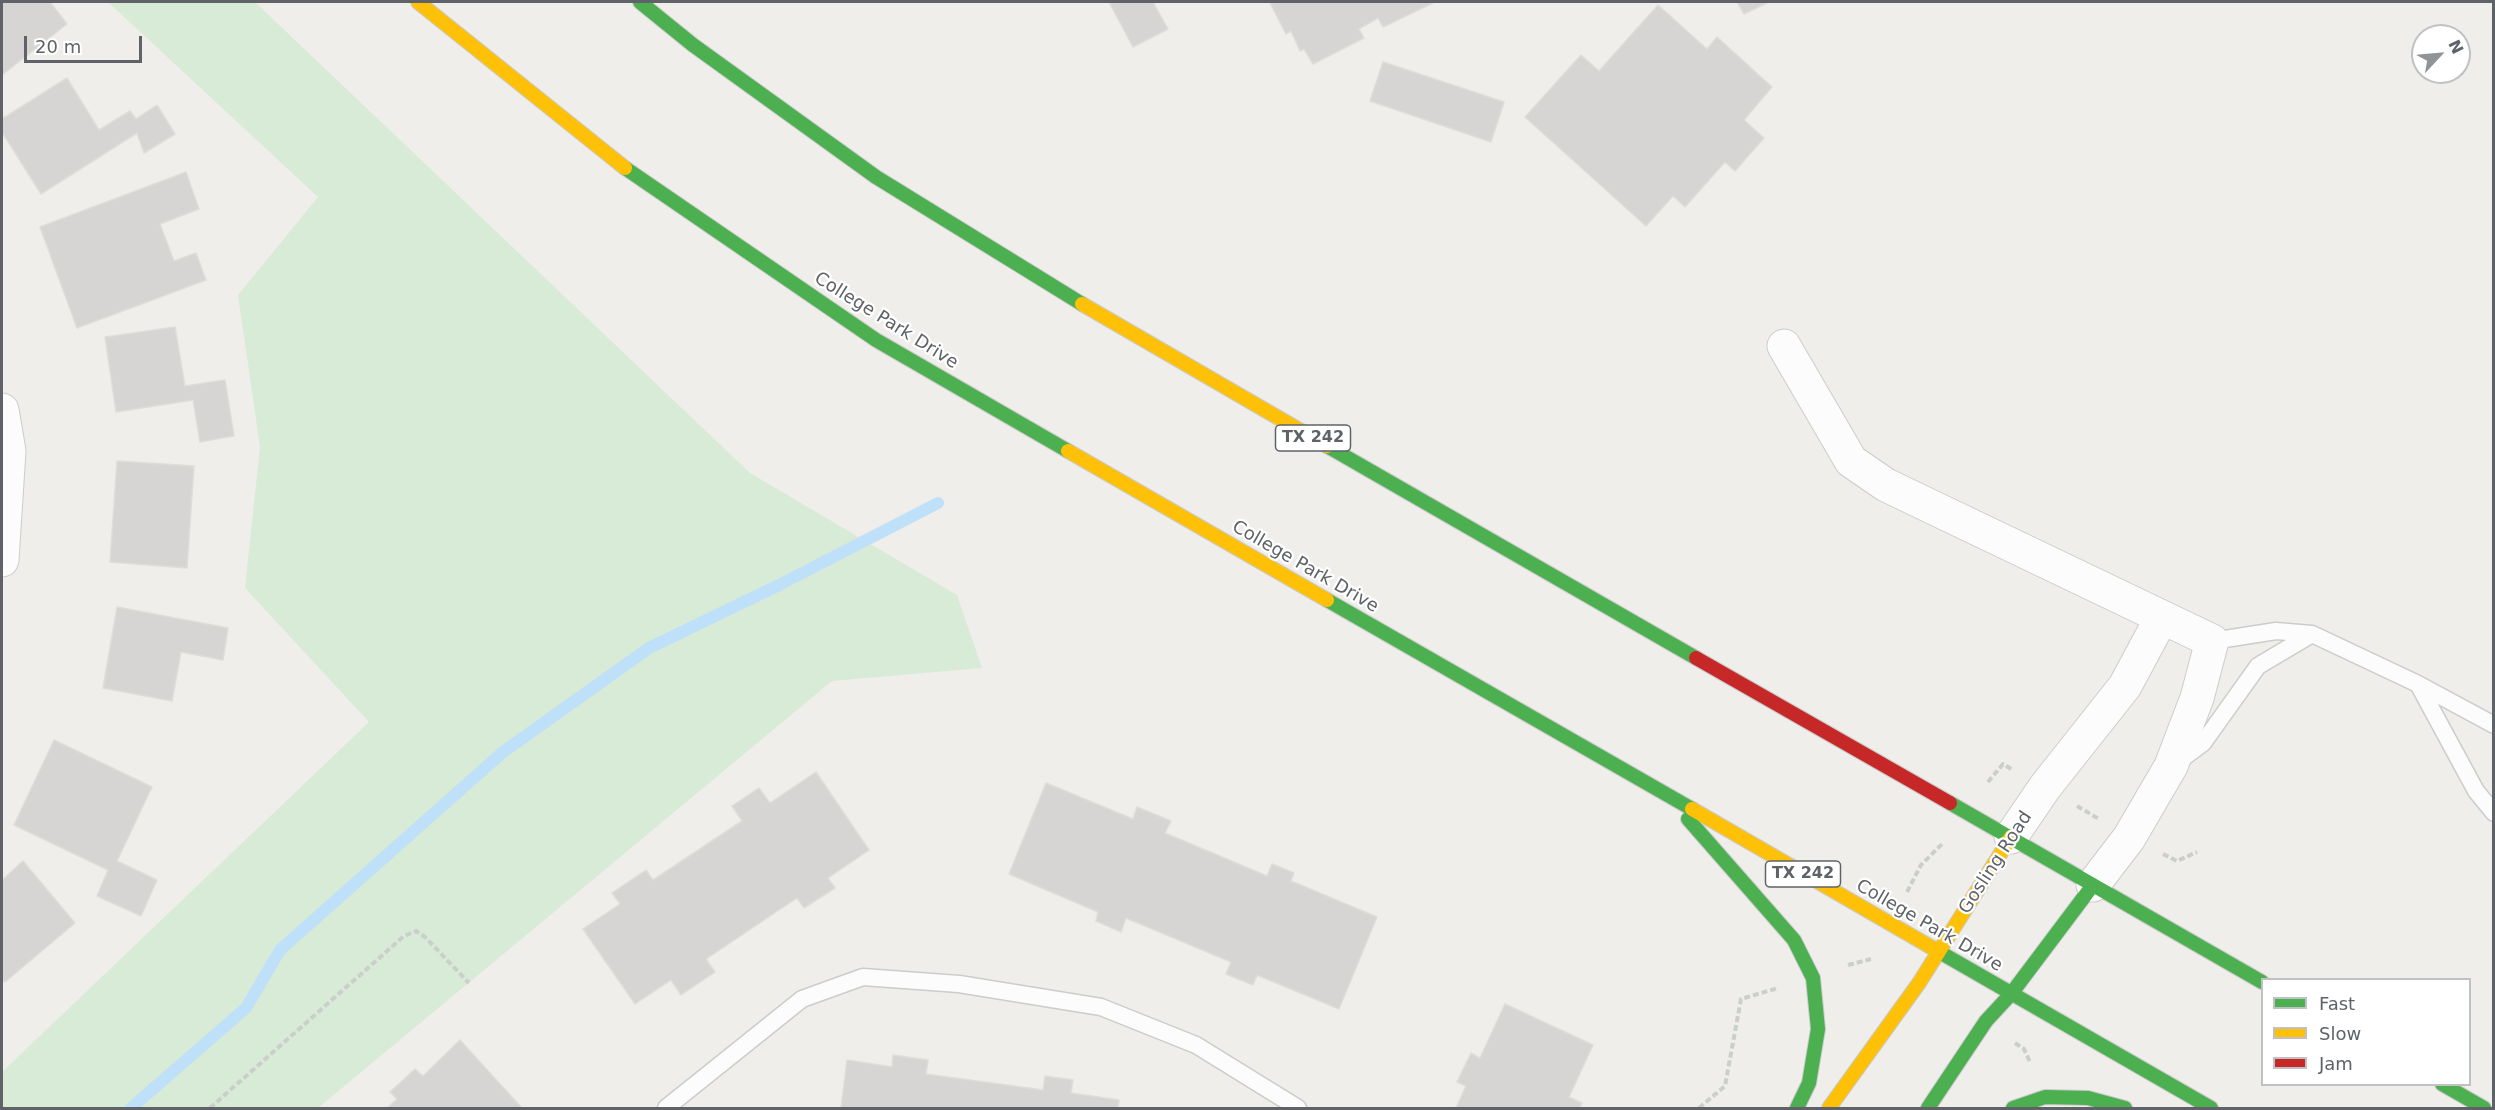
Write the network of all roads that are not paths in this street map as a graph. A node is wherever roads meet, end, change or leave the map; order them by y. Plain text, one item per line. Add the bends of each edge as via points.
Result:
1 (418, 2) edge
2 (640, 2) edge
3 (1784, 346) dead end
4 (2, 410) edge
5 (2, 560) edge
6 (2162, 617) junction
7 (2312, 634) junction
8 (2212, 641) junction
9 (2418, 684) junction
10 (2493, 725) edge
11 (2171, 766) junction
12 (1666, 795) junction
13 (2493, 813) edge
14 (2011, 837) junction
15 (2093, 885) junction
16 (1939, 952) junction
17 (2261, 981) edge
18 (2011, 994) junction
19 (2446, 1086) edge
20 (666, 1108) edge
21 (1298, 1108) edge
22 (1797, 1108) edge
23 (1829, 1108) edge
24 (1928, 1108) edge
25 (2013, 1108) edge
26 (2125, 1108) edge
27 (2211, 1108) edge
28 (2484, 1108) edge

1 - 12 main road, College Park Drive / TX 242 via 643,183 876,340
2 - 14 main road, TX 242 via 876,177 1131,334
3 - 6 street via 1851,461 1886,485
4 - 5 street via 9,452
6 - 8 street
6 - 14 street, Gosling Road via 2125,686
7 - 8 lane via 2276,631
7 - 9 lane
7 - 11 lane via 2258,666 2203,743
8 - 11 street via 2197,698
9 - 10 lane
9 - 13 lane via 2476,791
11 - 15 street via 2129,837
12 - 16 main road, College Park Drive / TX 242
12 - 22 main road via 1794,940 1813,978 1818,1029 1809,1083
14 - 15 main road, TX 242
14 - 16 main road, Gosling Road
15 - 17 main road, TX 242
15 - 18 main road
16 - 18 main road, College Park Drive / TX 242
16 - 23 main road, Gosling Road
18 - 24 main road via 1986,1022
18 - 27 main road, College Park Drive / TX 242
19 - 28 main road
20 - 21 lane via 802,999 862,977 959,984 1101,1007 1196,1045
25 - 26 main road via 2045,1097 2088,1098

